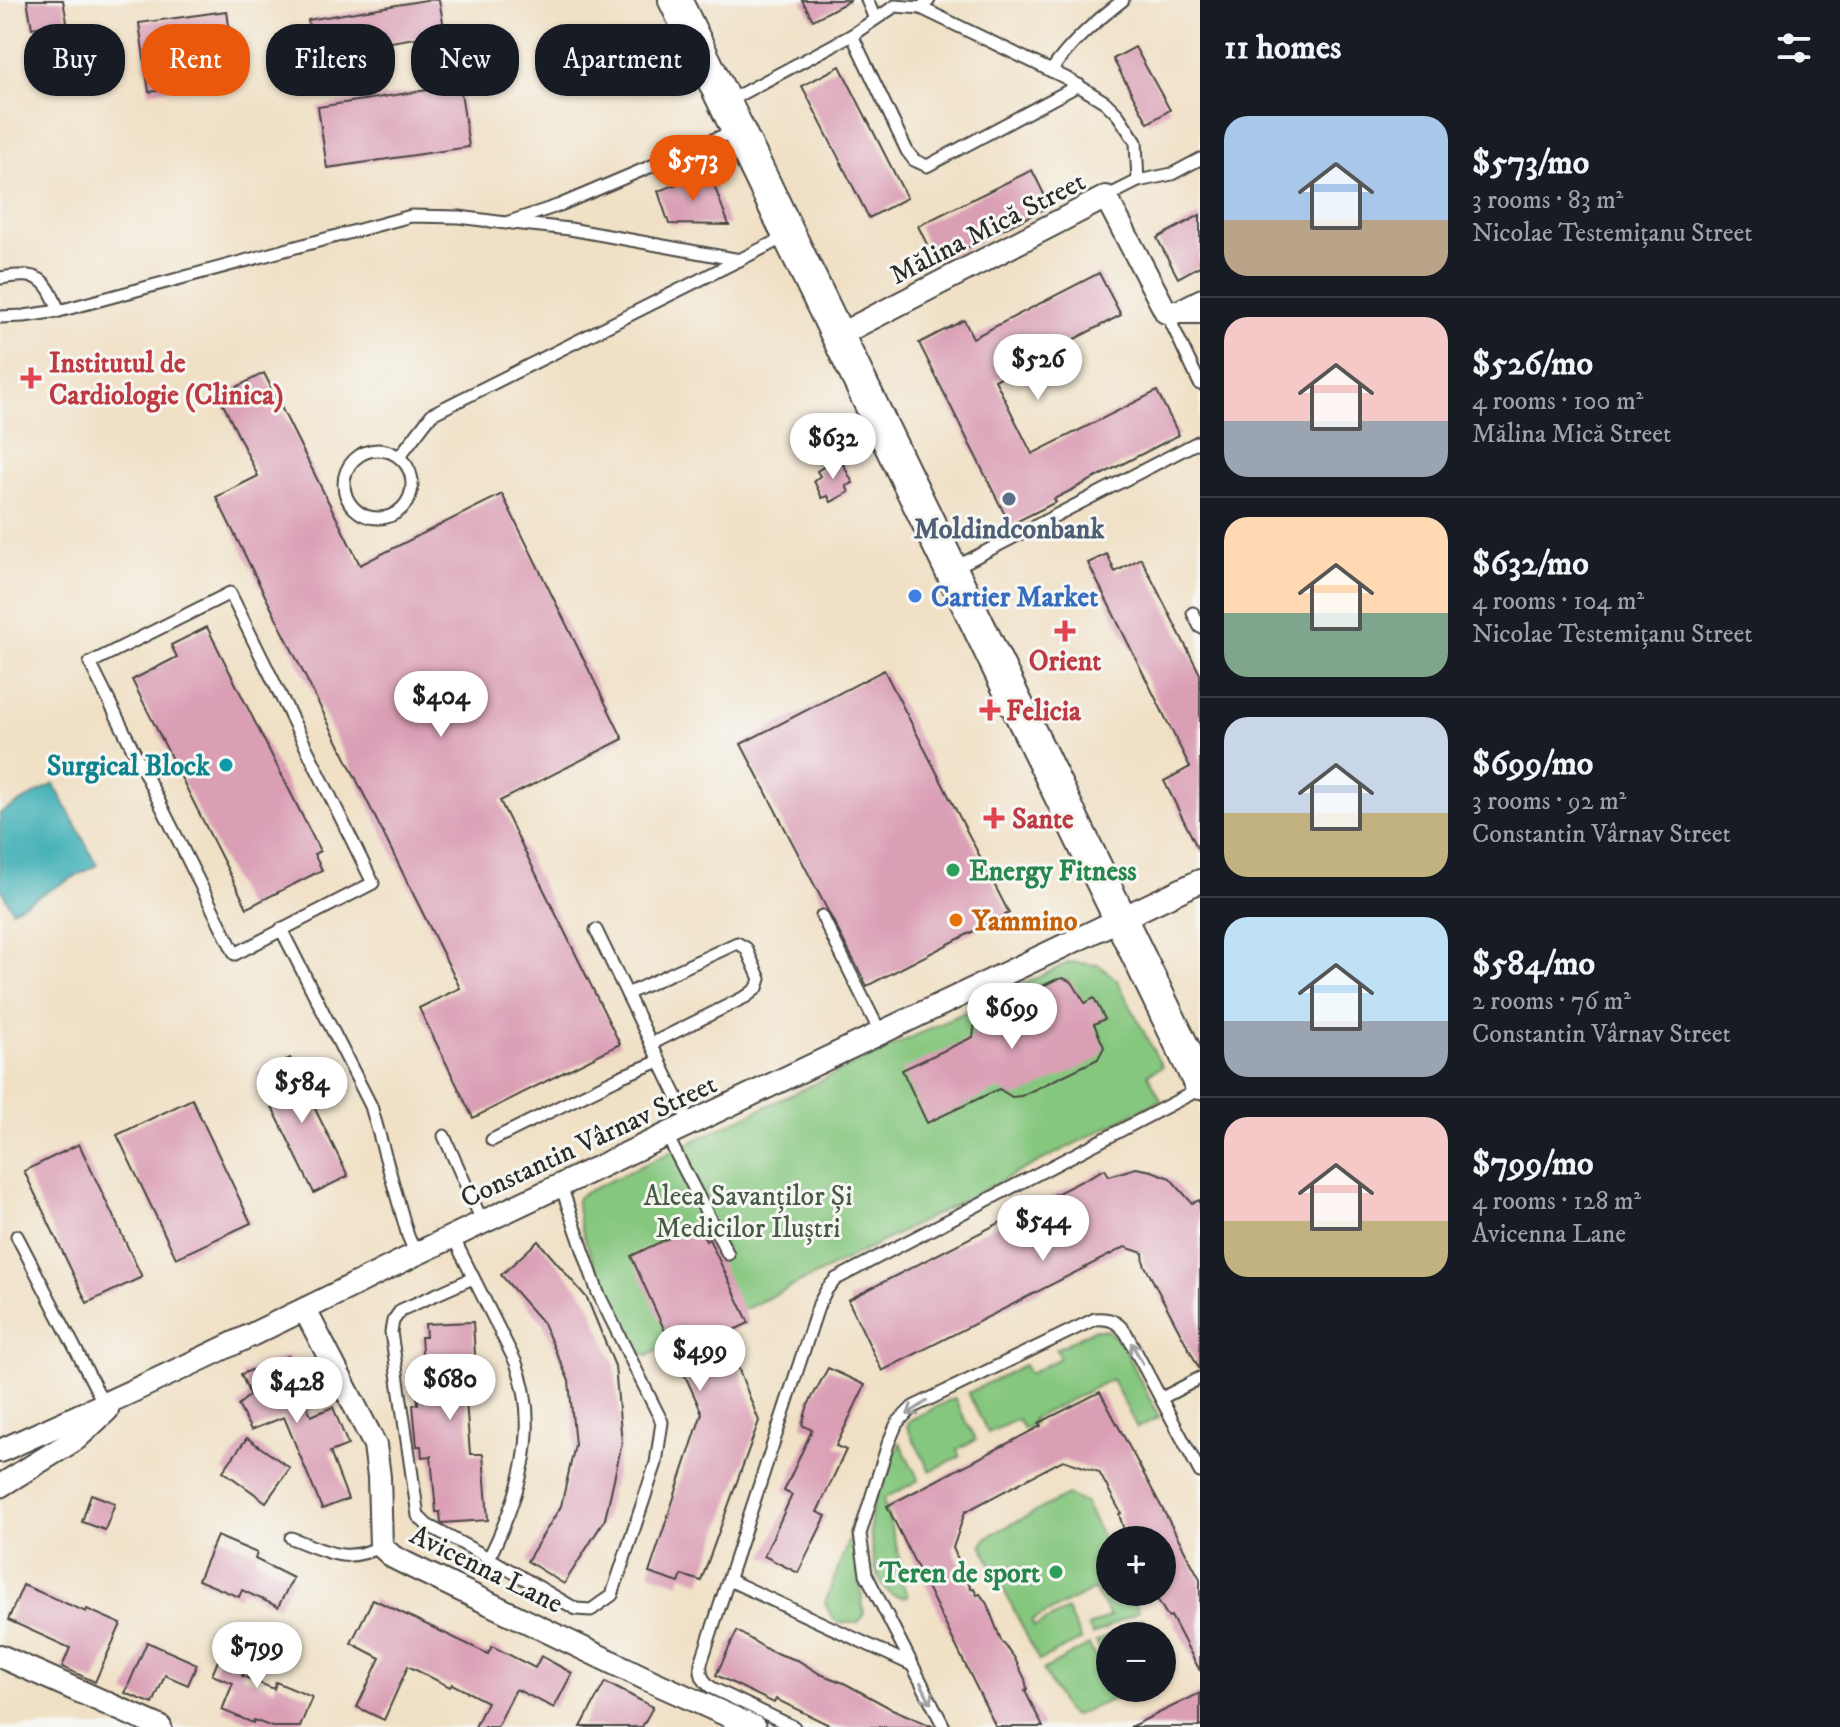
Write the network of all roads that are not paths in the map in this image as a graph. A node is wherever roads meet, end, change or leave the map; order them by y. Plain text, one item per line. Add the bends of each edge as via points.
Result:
1 (675, 0) edge
2 (867, 0) edge
3 (1123, 0) edge
4 (925, 4) edge
5 (875, 19) junction
6 (852, 35) junction
7 (1051, 71) junction
8 (1079, 85) junction
9 (732, 116) junction
10 (1200, 159) edge
11 (1138, 181) junction
12 (1106, 197) junction
13 (506, 223) junction
14 (789, 235) junction
15 (740, 260) junction
16 (0, 278) edge
17 (1200, 295) edge
18 (59, 311) junction
19 (1166, 312) junction
20 (1200, 312) edge
21 (0, 317) edge
22 (837, 336) junction
23 (1200, 384) edge
24 (1200, 441) edge
25 (399, 457) junction
26 (951, 570) junction
27 (1193, 613) dead end
28 (1200, 627) edge
29 (1200, 881) edge
30 (822, 916) dead end
31 (1121, 918) junction
32 (281, 929) junction
33 (596, 930) dead end
34 (627, 994) junction
35 (881, 1034) junction
36 (651, 1044) junction
37 (660, 1061) junction
38 (1200, 1086) edge
39 (691, 1125) junction
40 (444, 1136) dead end
41 (667, 1136) junction
42 (492, 1140) dead end
43 (561, 1186) junction
44 (483, 1223) junction
45 (17, 1236) dead end
46 (453, 1237) junction
47 (416, 1254) junction
48 (728, 1254) dead end
49 (473, 1278) junction
50 (305, 1310) junction
51 (1200, 1378) edge
52 (1162, 1398) junction
53 (110, 1404) junction
54 (0, 1451) edge
55 (1200, 1472) edge
56 (0, 1486) edge
57 (291, 1538) dead end
58 (381, 1546) junction
59 (489, 1558) junction
60 (729, 1580) junction
61 (0, 1656) edge
62 (912, 1665) junction
63 (160, 1727) edge
64 (754, 1727) edge
65 (794, 1727) edge
66 (944, 1727) edge

1 - 9 main road
2 - 5 lane
3 - 7 lane via 1085,30
4 - 5 lane via 895,6
4 - 7 lane
5 - 6 lane
6 - 8 lane via 907,151 927,166
6 - 9 lane
7 - 8 lane
8 - 11 lane via 1105,102 1127,127 1136,142
9 - 13 lane via 560,205
9 - 14 main road
10 - 11 lane via 1172,174
11 - 12 lane
12 - 19 street, Mălina Mică Street
12 - 22 street, Mălina Mică Street
13 - 15 lane via 570,229
13 - 18 lane via 411,216
14 - 15 lane
14 - 22 main road
15 - 25 lane via 432,414
16 - 18 lane via 35,277 49,286
17 - 19 lane
18 - 21 lane
19 - 20 street
19 - 23 lane
22 - 26 main road
24 - 26 lane
25 - 25 lane via 412,487 403,508 382,518 360,513 346,496 351,464 368,451
26 - 31 main road
27 - 28 lane
29 - 31 street, Constantin Vârnav Street
30 - 35 lane
31 - 35 street, Constantin Vârnav Street
31 - 38 main road
32 - 32 lane via 235,954 90,663 230,593 373,883
32 - 47 lane via 371,1106
33 - 34 lane
34 - 36 lane
34 - 36 lane via 737,943 746,948 760,979 757,988
35 - 39 street, Constantin Vârnav Street
36 - 37 lane
37 - 39 lane
37 - 42 lane
38 - 60 lane via 836,1279 819,1304
39 - 41 street, Constantin Vârnav Street
40 - 44 lane
41 - 43 street, Constantin Vârnav Street
41 - 48 lane
43 - 44 street, Constantin Vârnav Street
43 - 59 lane via 598,1293 662,1422 661,1442 612,1595 602,1604 576,1609
44 - 46 street, Constantin Vârnav Street
45 - 53 lane
46 - 47 street, Constantin Vârnav Street
46 - 49 lane
47 - 50 street, Constantin Vârnav Street
49 - 59 lane via 523,1381 529,1427 520,1482
49 - 59 lane via 401,1310 391,1332 418,1516
50 - 53 street, Constantin Vârnav Street
50 - 58 street, Avicenna Lane via 375,1445
51 - 52 lane
52 - 55 lane
52 -> 62 lane via 1119,1323 1095,1319 913,1407 897,1423 860,1534 866,1574
53 - 54 street, Constantin Vârnav Street
53 - 56 street via 76,1439
57 - 58 lane via 358,1557
58 - 64 street, Avicenna Lane via 425,1573
60 - 62 lane
60 - 65 lane via 701,1663 703,1681
61 - 63 street
62 -> 66 lane

